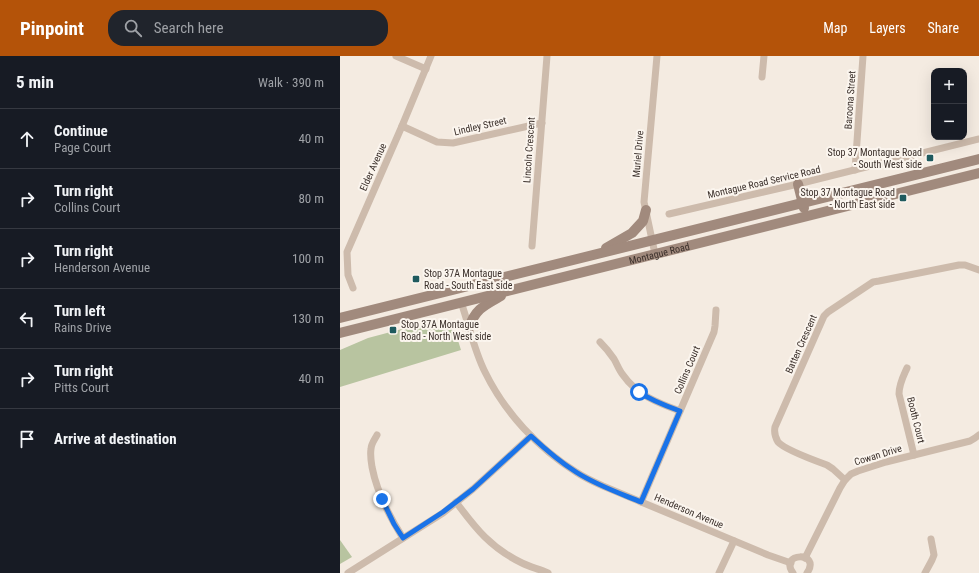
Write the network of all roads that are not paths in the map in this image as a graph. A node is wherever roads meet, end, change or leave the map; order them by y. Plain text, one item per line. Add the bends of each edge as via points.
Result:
1 (396, 56) edge
2 (431, 56) edge
3 (547, 56) edge
4 (657, 56) edge
5 (764, 56) edge
6 (863, 56) edge
7 (426, 69) junction
8 (762, 77) dead end
9 (542, 123) junction
10 (402, 126) junction
11 (979, 139) edge
12 (979, 158) edge
13 (855, 170) junction
14 (979, 173) edge
15 (798, 184) junction
16 (802, 202) junction
17 (646, 210) junction
18 (669, 214) dead end
19 (807, 216) junction
20 (652, 239) junction
21 (532, 246) dead end
22 (596, 254) junction
23 (655, 254) junction
24 (979, 270) edge
25 (353, 288) dead end
26 (457, 289) junction
27 (511, 290) junction
28 (461, 302) junction
29 (716, 310) dead end
30 (340, 318) edge
31 (469, 328) junction
32 (340, 332) edge
33 (600, 342) dead end
34 (907, 368) dead end
35 (680, 411) junction
36 (377, 435) dead end
37 (979, 435) edge
38 (531, 436) junction
39 (914, 455) junction
40 (845, 480) junction
41 (456, 502) junction
42 (641, 502) junction
43 (403, 538) junction
44 (931, 539) dead end
45 (734, 541) junction
46 (805, 558) junction
47 (791, 563) junction
48 (348, 573) edge
49 (548, 573) edge
50 (719, 573) edge
51 (793, 573) edge
52 (809, 573) edge
53 (925, 573) edge

1 - 7 street
2 - 7 street, Elder Avenue
3 - 9 street, Lincoln Crescent
4 - 17 street, Muriel Drive via 644,202
5 - 8 street
6 - 13 street, Baroona Street
7 - 10 street, Elder Avenue
9 - 10 street, Lindley Street via 453,143 437,142
9 - 21 street, Lincoln Crescent
10 - 25 street, Elder Avenue via 347,252 348,275
11 - 13 street, Montague Road Service Road
12 - 16 main road, Montague Road
13 - 15 street, Montague Road Service Road
14 - 19 main road, Montague Road
15 - 16 main road
15 - 18 street, Montague Road Service Road
16 - 19 main road
16 - 20 main road, Montague Road
17 - 20 street, Muriel Drive
17 - 22 main road via 643,221 632,233
19 - 23 main road, Montague Road
20 - 22 main road, Montague Road
20 - 23 street, Muriel Drive
22 - 26 main road, Montague Road
23 - 27 main road, Montague Road
24 - 40 street, Batten Crescent via 959,264 873,282 824,316 774,432 782,446 827,465
26 - 28 main road
26 - 30 main road, Montague Road
27 - 28 main road, Montague Road
27 - 31 main road via 481,307
28 - 31 street, Henderson Avenue
28 - 32 main road, Montague Road
29 - 35 street, Collins Court via 714,332
31 - 38 street, Henderson Avenue via 479,358 493,387
33 - 35 street via 614,359 623,376 639,392
34 - 39 street, Booth Court via 899,394
35 - 42 street, Collins Court
36 - 43 street via 371,447 374,474 382,499
37 - 39 street, Cowan Drive via 970,441
38 - 41 street
38 - 42 street, Henderson Avenue via 577,473
39 - 40 street, Cowan Drive via 858,471
40 - 46 street
41 - 43 street
41 - 49 street via 486,539 523,563
42 - 45 street, Henderson Avenue
43 - 48 street
44 - 53 street via 934,555
45 - 47 street, Henderson Avenue
45 - 50 street
46 - 47 street via 795,558
46 - 52 street via 810,564
47 - 51 street via 790,569

